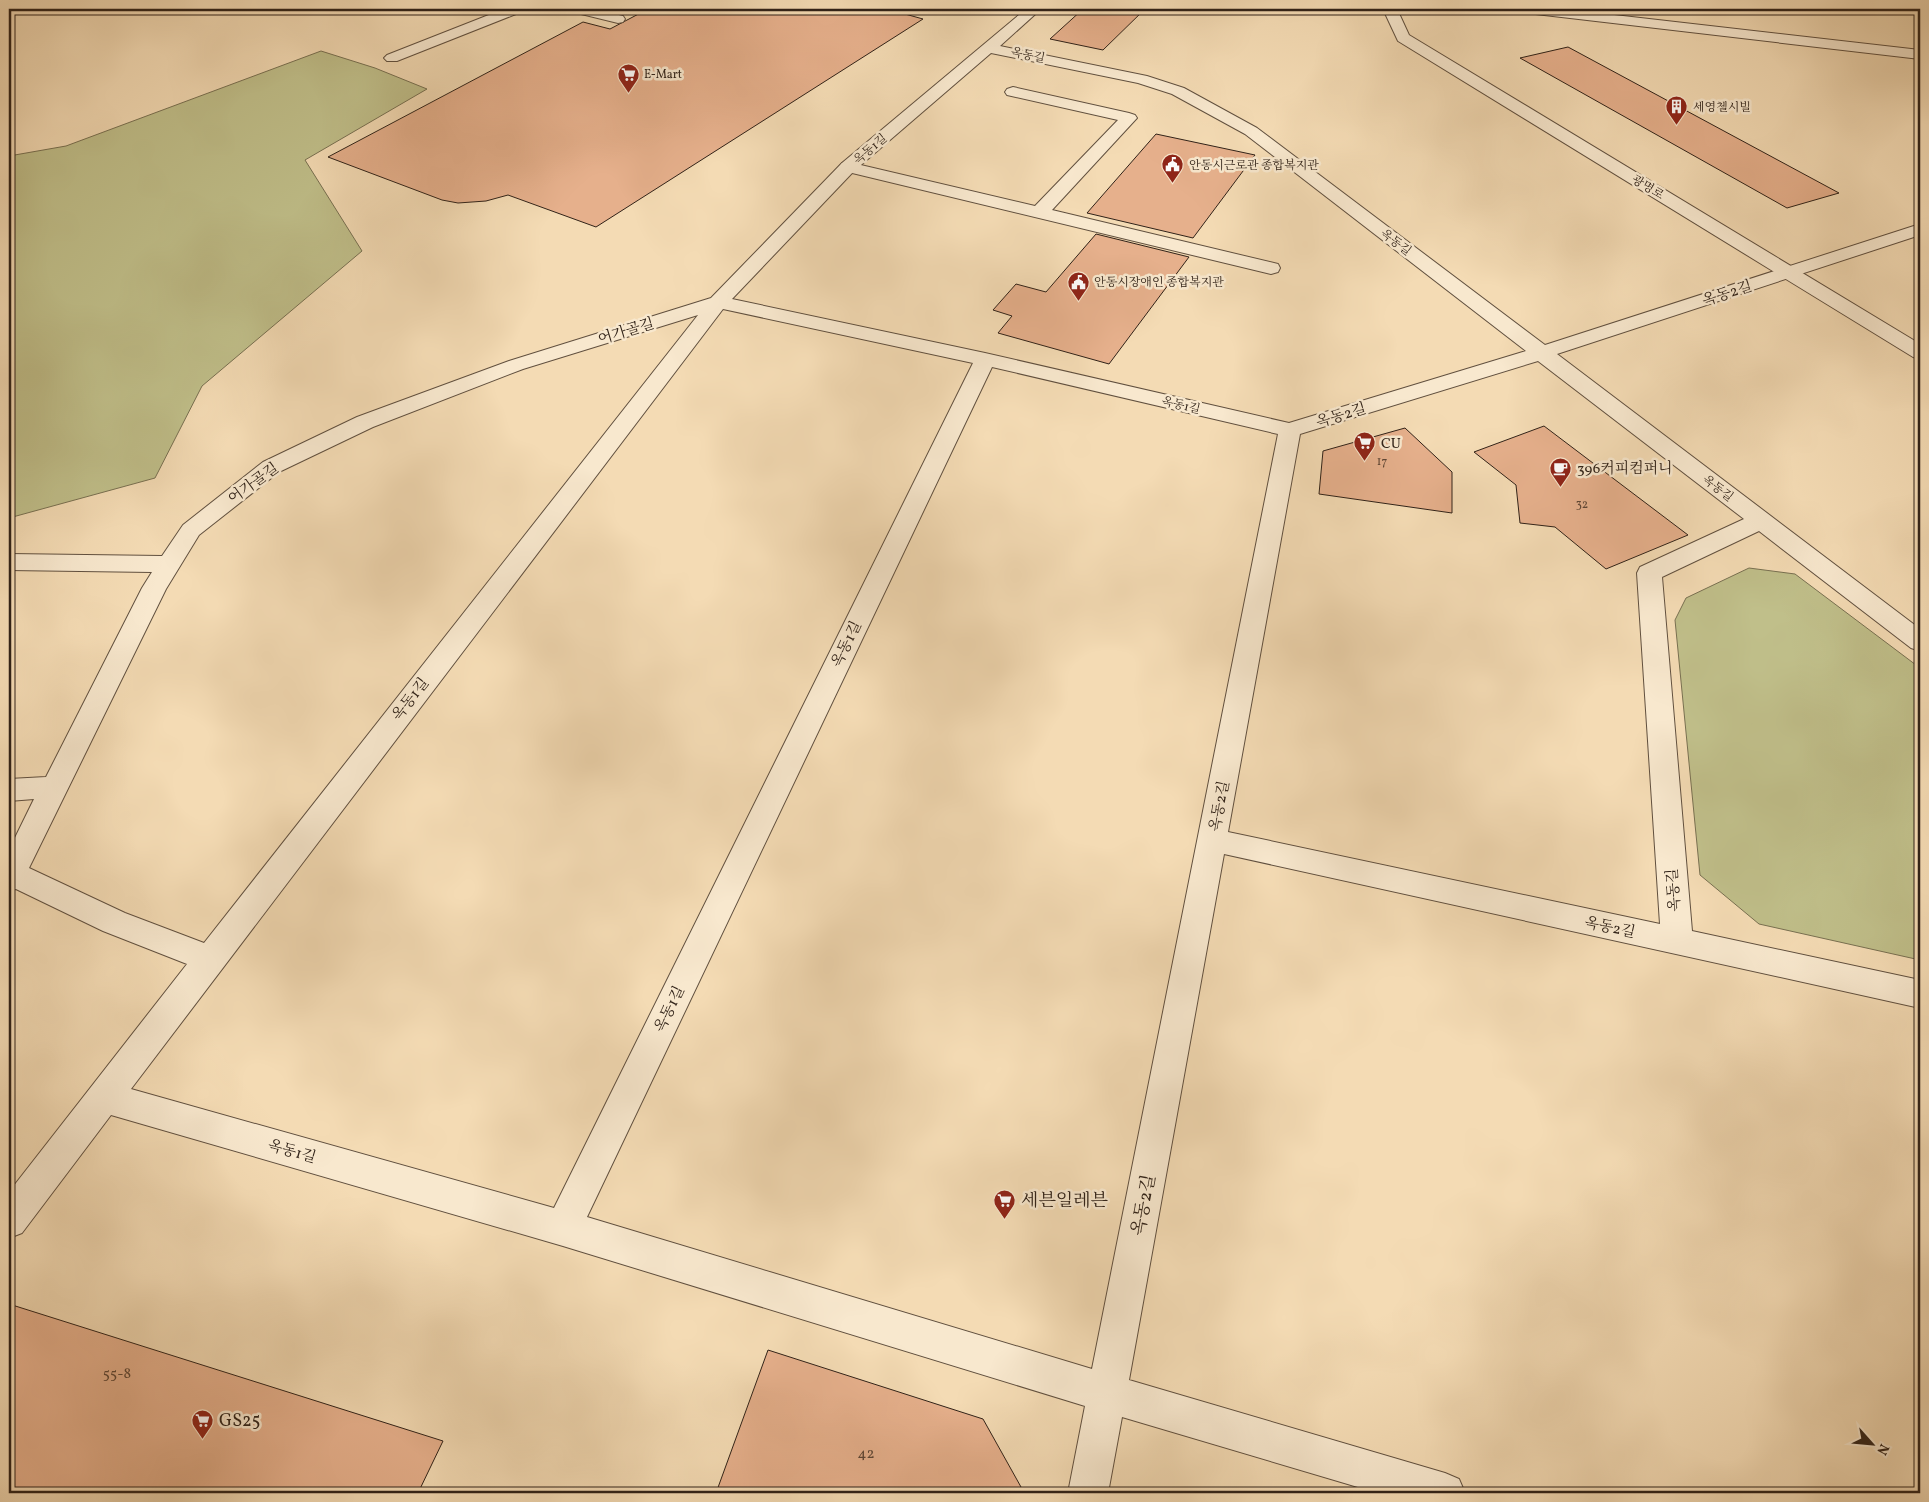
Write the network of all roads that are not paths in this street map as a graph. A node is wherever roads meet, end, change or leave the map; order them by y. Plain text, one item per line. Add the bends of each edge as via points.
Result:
1 (516, 9) edge
2 (578, 9) edge
3 (1034, 9) edge
4 (1390, 9) edge
5 (1527, 9) edge
6 (618, 18) dead end
7 (990, 48) junction
8 (1920, 55) edge
9 (392, 58) dead end
10 (1013, 92) dead end
11 (848, 167) junction
12 (1040, 212) junction
13 (1920, 229) edge
14 (1272, 268) dead end
15 (1789, 273) junction
16 (718, 302) junction
17 (1541, 353) junction
18 (1920, 353) edge
19 (985, 359) junction
20 (1290, 430) junction
21 (1760, 521) junction
22 (9, 562) edge
23 (170, 564) junction
24 (1920, 642) edge
25 (56, 787) junction
26 (9, 790) edge
27 (1212, 840) junction
28 (11, 876) edge
29 (1676, 941) junction
30 (209, 959) junction
31 (1920, 994) edge
32 (102, 1097) junction
33 (9, 1220) edge
34 (563, 1228) junction
35 (1107, 1393) junction
36 (1088, 1493) edge
37 (1445, 1493) edge

1 - 9 street
2 - 6 street
3 - 7 street, 옥동1길
4 - 15 street, 광명로 via 1403,38
5 - 8 street
7 - 11 street, 옥동1길
7 - 17 street, 옥동길 via 1142,79 1178,91 1250,131
10 - 12 street via 1129,118
11 - 12 street
11 - 16 street, 옥동1길
12 - 14 street
13 - 15 street, 옥동2길
15 - 17 street, 옥동2길
15 - 18 street, 광명로
16 - 19 street, 옥동1길
16 - 23 street, 어가골길 via 516,365 348,430 271,467 191,530
16 - 30 street, 옥동1길
17 - 20 street, 옥동2길
17 - 21 street, 옥동길
19 - 20 street, 옥동1길
19 - 34 street, 옥동1길
20 - 27 street, 옥동2길
21 - 24 street, 옥동길
21 - 29 street, 옥동길 via 1649,573
22 - 23 street
23 - 25 street, 어가골길 via 154,588
25 - 26 street
25 - 28 street, 어가골길
27 - 29 street, 옥동2길
27 - 35 street, 옥동2길
28 - 30 street via 114,922
29 - 31 street, 옥동2길
30 - 32 street, 옥동1길
32 - 33 street, 옥동1길
32 - 34 street, 옥동1길
34 - 35 street
35 - 36 street, 옥동2길
35 - 37 street

